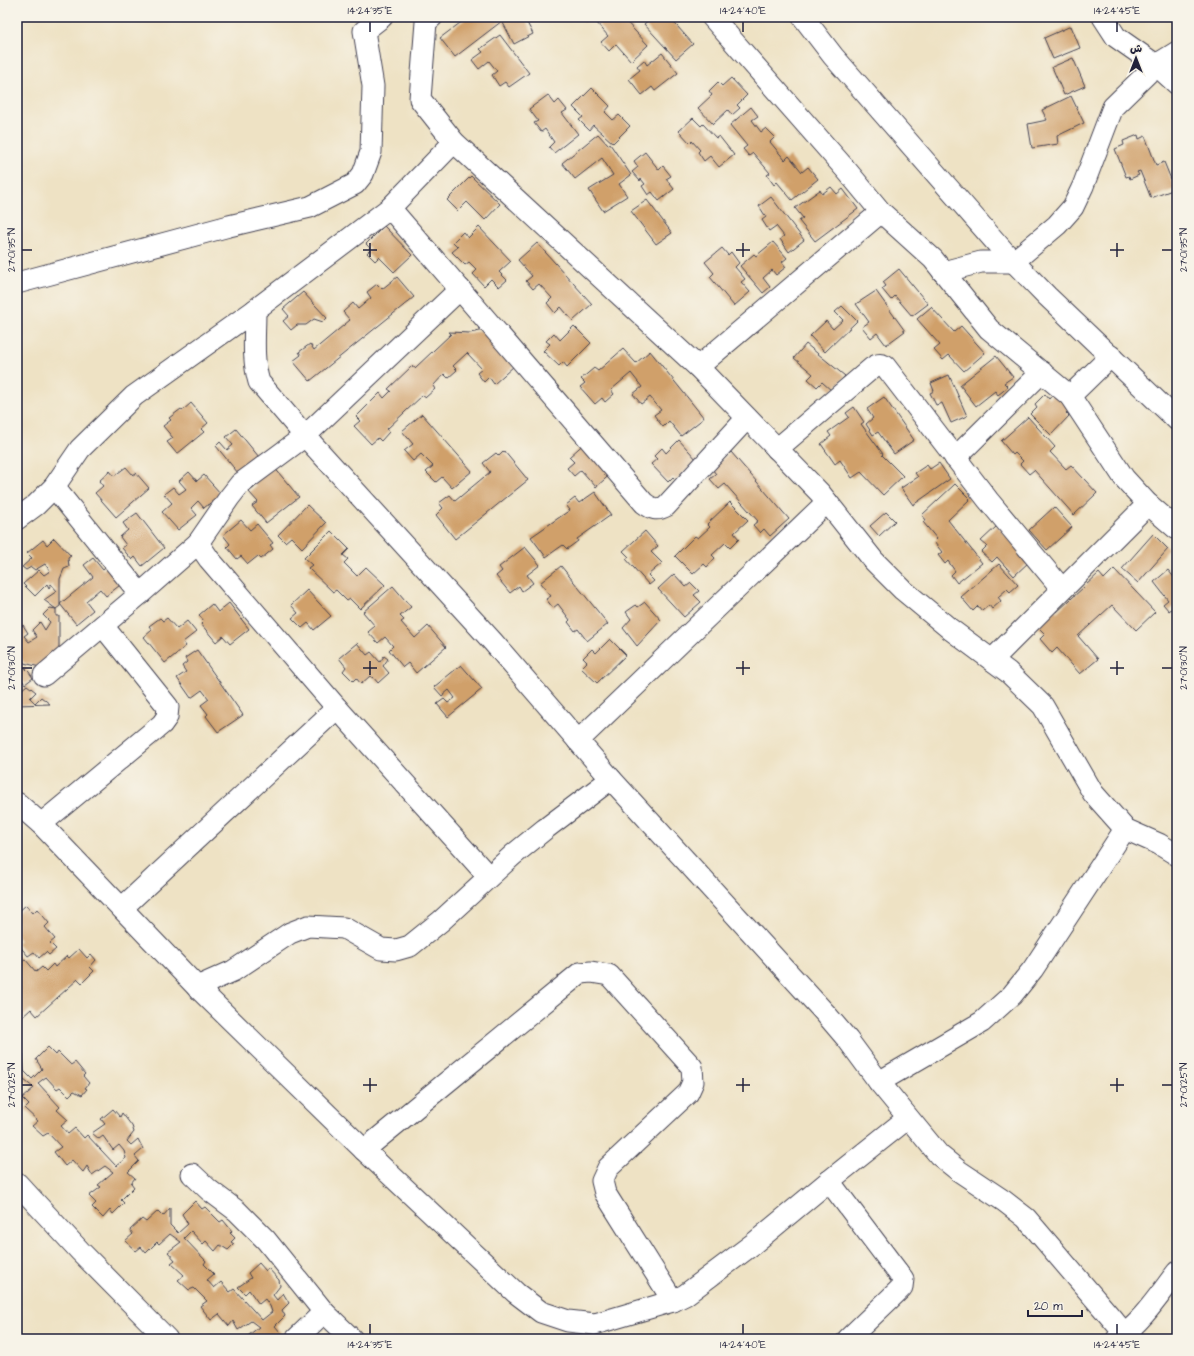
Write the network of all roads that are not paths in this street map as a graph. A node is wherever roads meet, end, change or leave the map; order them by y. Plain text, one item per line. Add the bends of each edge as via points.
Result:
1 (382, 17) edge
2 (432, 17) edge
3 (712, 17) edge
4 (803, 17) edge
5 (1103, 17) edge
6 (1177, 52) edge
7 (1156, 65) junction
8 (1177, 84) edge
9 (454, 142) junction
10 (390, 208) junction
11 (881, 212) junction
12 (1013, 262) junction
13 (943, 272) junction
14 (17, 283) edge
15 (460, 289) junction
16 (255, 310) junction
17 (1111, 356) junction
18 (698, 367) junction
19 (1042, 372) junction
20 (1070, 396) junction
21 (748, 418) junction
22 (1177, 420) edge
23 (305, 436) junction
24 (777, 449) junction
25 (955, 458) junction
26 (54, 488) junction
27 (827, 502) junction
28 (1148, 504) junction
29 (17, 519) edge
30 (1177, 529) edge
31 (198, 543) junction
32 (1062, 589) junction
33 (140, 594) junction
34 (103, 626) junction
35 (992, 660) junction
36 (44, 675) dead end
37 (337, 708) junction
38 (578, 741) junction
39 (611, 779) junction
40 (17, 803) edge
41 (41, 824) junction
42 (1125, 829) junction
43 (1177, 856) edge
44 (488, 876) junction
45 (122, 908) junction
46 (197, 987) junction
47 (879, 1082) junction
48 (908, 1118) junction
49 (364, 1150) junction
50 (192, 1174) dead end
51 (829, 1180) junction
52 (17, 1183) edge
53 (1177, 1272) edge
54 (674, 1301) junction
55 (324, 1312) junction
56 (1125, 1337) edge
57 (167, 1339) edge
58 (296, 1339) edge
59 (352, 1339) edge
60 (848, 1339) edge

1 - 14 street via 364,31 373,86 371,152 363,174 355,184 310,207
2 - 9 street via 426,22 420,99
3 - 11 street
4 - 12 street via 832,56
5 - 7 street via 1116,37
6 - 7 street
7 - 8 street
7 - 12 street via 1113,107 1073,207 1057,225
9 - 10 street
9 - 18 street
10 - 15 street
10 - 16 street
11 - 13 street via 933,259
11 - 18 street
12 - 13 street via 981,262
12 - 17 street
13 - 19 street via 990,329
15 - 21 street via 651,509 666,506
15 - 23 street
16 - 23 street via 254,357 259,382
16 - 26 street via 134,396 80,449
17 - 20 street
17 - 22 street
18 - 21 street
19 - 20 street
19 - 25 street
20 - 28 street via 1124,478
21 - 24 street
23 - 31 street via 240,484
23 - 38 street via 493,642
24 - 25 street via 872,368 881,364
24 - 27 street
25 - 32 street
26 - 29 street
26 - 33 street
27 - 35 street via 874,561 903,590
27 - 38 street
28 - 30 street
28 - 32 street
31 - 33 street
31 - 37 street
32 - 35 street
33 - 34 street
34 - 36 street
34 - 41 street via 168,707 167,717 162,724
35 - 42 street via 1043,706 1093,793
37 - 44 street
37 - 45 street
38 - 39 street
39 - 44 street
39 - 47 street via 825,1013
40 - 41 street
41 - 45 street
42 - 43 street via 1159,844
42 - 47 street via 1033,969 1012,995 982,1022
44 - 46 street via 441,921 410,946 396,950 381,949 344,928 308,926 290,933 233,971
45 - 46 street
46 - 49 street
47 - 48 street
48 - 51 street
48 - 56 street via 939,1155 1026,1218
49 - 54 street via 516,1293 541,1312 568,1321 595,1324
49 - 54 street via 580,974 591,972 609,975 692,1067 693,1082 688,1093 608,1168 602,1181 605,1193
50 - 55 street via 266,1240
51 - 54 street via 753,1244
51 - 60 street via 903,1279 902,1287
52 - 57 street
53 - 56 street
55 - 58 street
55 - 59 street

